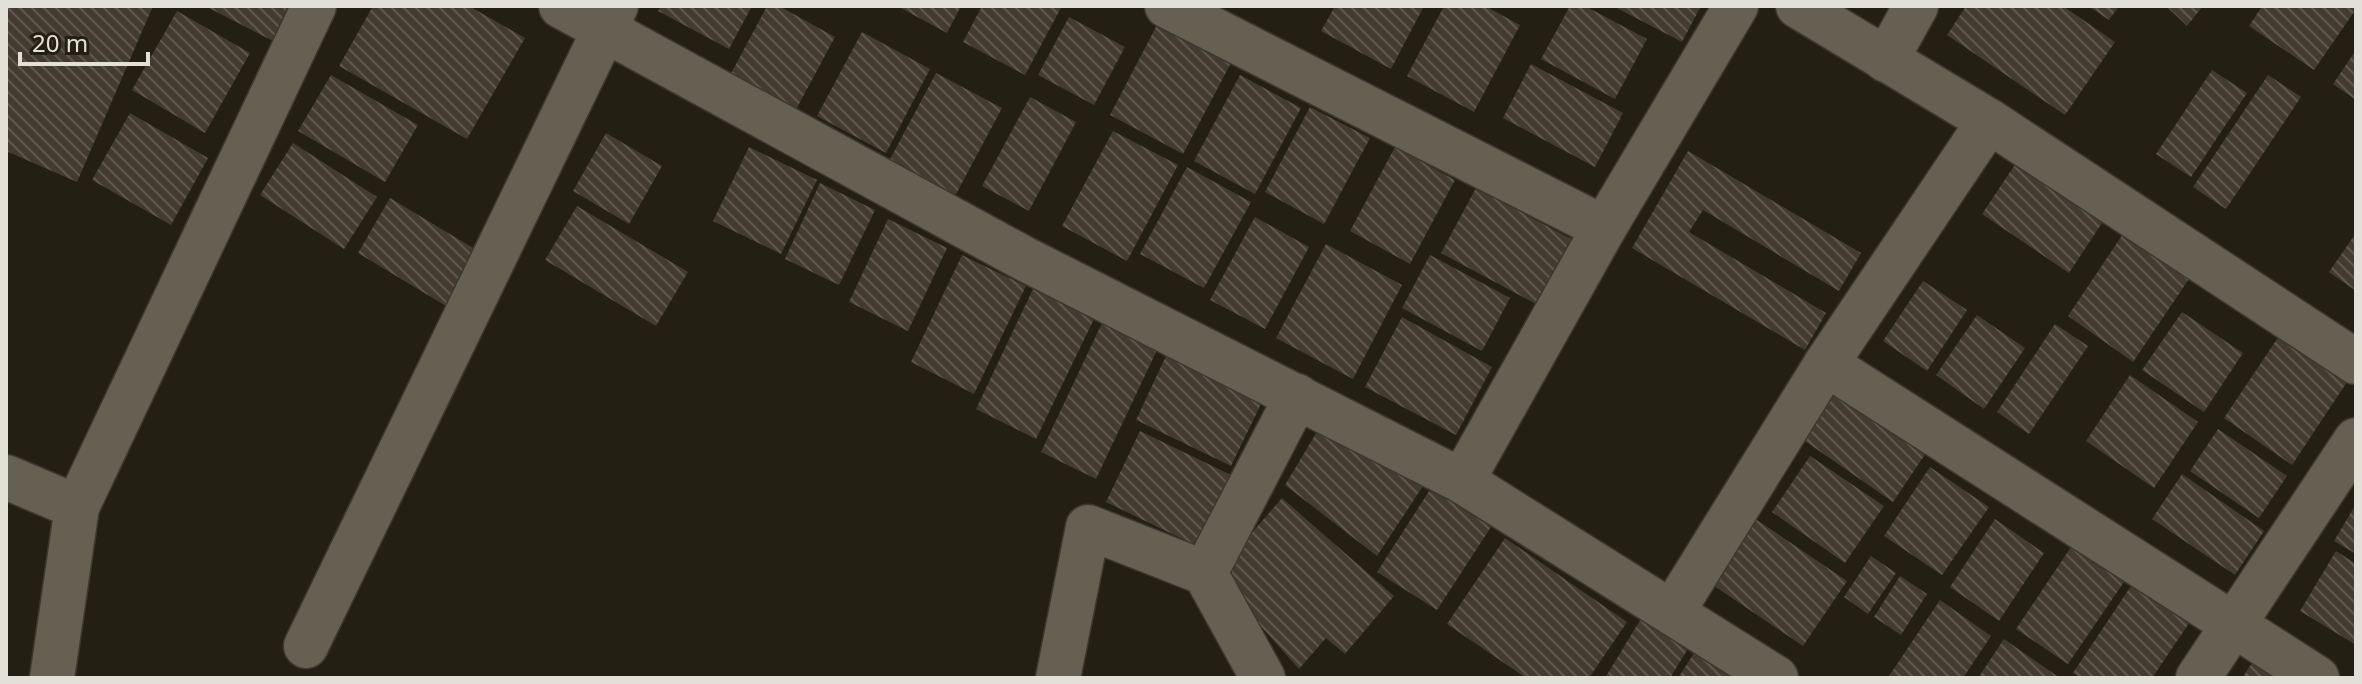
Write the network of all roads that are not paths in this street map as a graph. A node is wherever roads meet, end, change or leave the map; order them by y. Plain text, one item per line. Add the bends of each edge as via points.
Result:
1 (314, 6) edge
2 (561, 6) edge
3 (1167, 6) edge
4 (1736, 6) edge
5 (1798, 6) edge
6 (1916, 6) edge
7 (611, 17) edge
8 (1886, 60) junction
9 (1989, 121) junction
10 (1604, 228) junction
11 (2356, 362) edge
12 (1826, 364) junction
13 (1297, 396) junction
14 (2356, 440) edge
15 (6, 477) edge
16 (1462, 481) junction
17 (6, 503) edge
18 (77, 507) junction
19 (1205, 573) junction
20 (1673, 611) junction
21 (2235, 623) junction
22 (306, 646) dead end
23 (1256, 666) edge
24 (52, 678) edge
25 (1058, 678) edge
26 (1297, 678) edge
27 (1776, 678) edge
28 (2198, 678) edge
29 (2317, 678) edge

1 - 18 street
2 - 7 street
3 - 10 street
4 - 10 street
5 - 8 street
6 - 8 street
7 - 13 street via 1025,259
7 - 22 street
8 - 9 street
9 - 11 street
9 - 12 street
10 - 16 street
12 - 20 street
12 - 21 street
13 - 16 street
13 - 19 street
14 - 21 street
15 - 18 street
16 - 20 street
17 - 18 street
18 - 24 street
19 - 23 street
19 - 25 street via 1088,527
20 - 27 street
21 - 28 street
21 - 29 street
23 - 26 street

